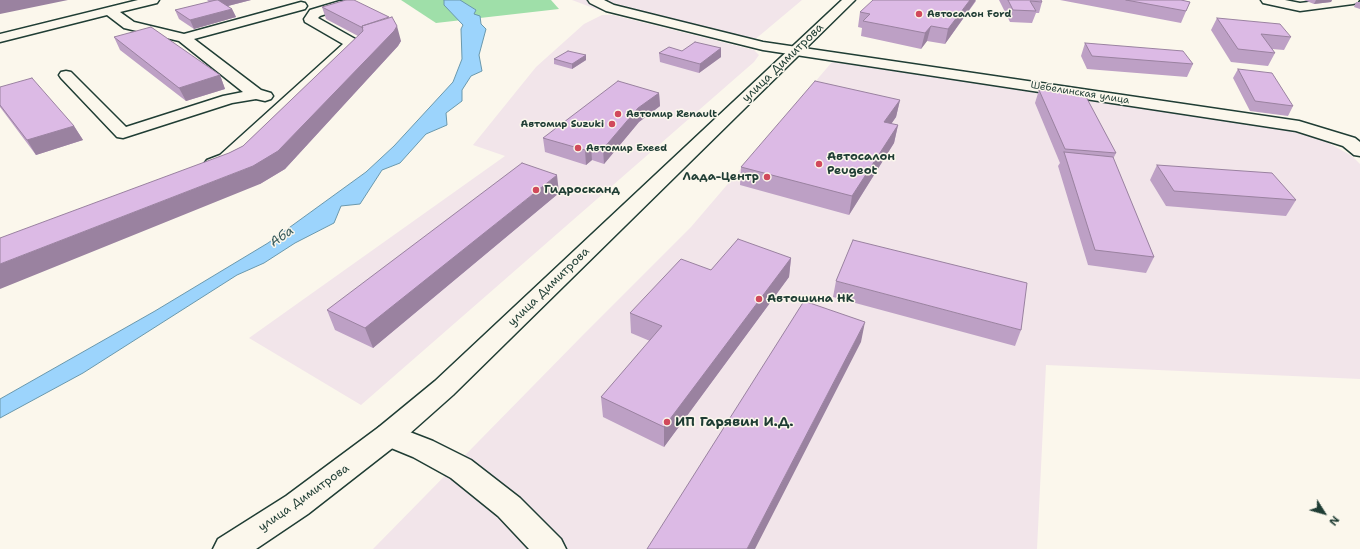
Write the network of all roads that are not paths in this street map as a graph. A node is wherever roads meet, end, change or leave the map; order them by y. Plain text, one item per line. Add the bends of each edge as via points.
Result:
1 (153, 0) edge
2 (594, 0) edge
3 (849, 0) edge
4 (1267, 0) edge
5 (1353, 0) edge
6 (340, 5) edge
7 (302, 6) edge
8 (110, 11) junction
9 (0, 38) edge
10 (184, 38) junction
11 (796, 51) junction
12 (66, 75) dead end
13 (256, 94) junction
14 (290, 100) junction
15 (1356, 146) edge
16 (197, 170) edge
17 (389, 435) junction
18 (229, 549) edge
19 (550, 549) edge

1 - 8 main road
2 - 11 main road, Шебелинская улица via 610,8 763,46
3 - 11 main road, улица Димитрова
4 - 5 main road via 1300,7
6 - 7 main road
7 - 10 main road
7 - 14 main road via 310,19 352,43
8 - 9 main road
8 - 10 main road via 129,25
10 - 13 main road
11 - 15 main road, Шебелинская улица via 1299,126
11 - 17 main road, улица Димитрова via 444,388
12 - 13 main road via 123,133 229,99
13 - 14 main road
14 - 16 main road via 226,159
17 - 18 main road, улица Димитрова via 297,505
17 - 19 main road via 461,469 509,507

